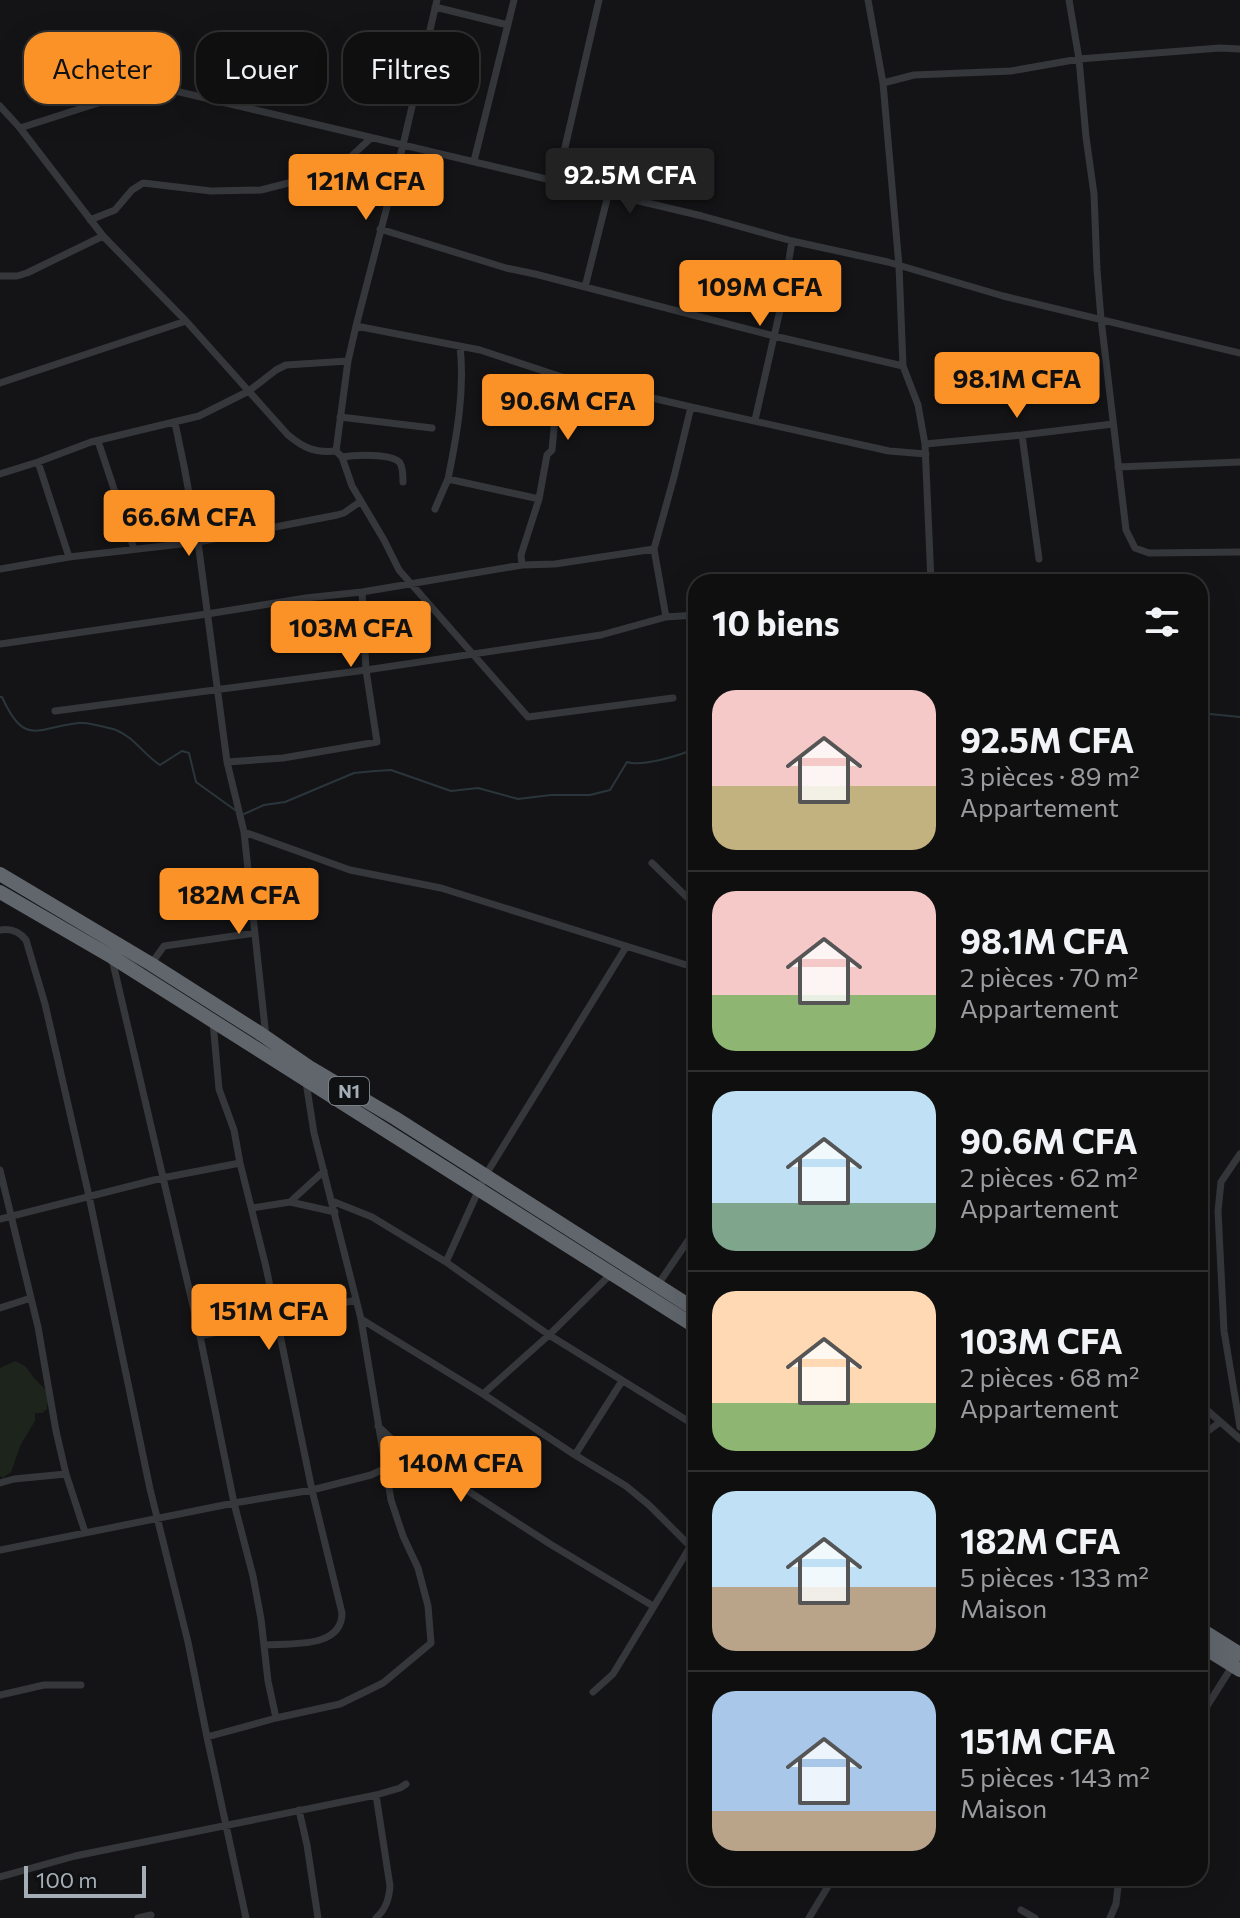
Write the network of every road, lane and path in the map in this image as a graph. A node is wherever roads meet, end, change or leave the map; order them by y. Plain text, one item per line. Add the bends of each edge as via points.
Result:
1 (514, 0) edge
2 (599, 0) edge
3 (868, 0) edge
4 (1069, 0) edge
5 (436, 4) edge
6 (508, 25) junction
7 (1240, 49) edge
8 (1079, 59) junction
9 (883, 83) junction
10 (0, 106) edge
11 (20, 128) junction
12 (371, 138) junction
13 (403, 145) junction
14 (474, 161) junction
15 (557, 182) junction
16 (608, 195) junction
17 (90, 220) junction
18 (380, 229) junction
19 (103, 236) junction
20 (792, 241) junction
21 (899, 266) junction
22 (0, 276) edge
23 (585, 287) junction
24 (1101, 319) junction
25 (186, 321) junction
26 (356, 326) junction
27 (774, 336) junction
28 (460, 346) junction
29 (1240, 353) edge
30 (348, 361) junction
31 (903, 366) junction
32 (562, 377) junction
33 (0, 383) edge
34 (249, 391) junction
35 (691, 407) junction
36 (340, 417) junction
37 (755, 420) junction
38 (175, 423) junction
39 (1113, 424) junction
40 (432, 428) dead end
41 (1022, 435) junction
42 (98, 441) junction
43 (925, 444) junction
44 (339, 454) junction
45 (926, 454) junction
46 (38, 462) junction
47 (1240, 462) edge
48 (1118, 467) junction
49 (0, 474) edge
50 (448, 479) junction
51 (403, 482) dead end
52 (539, 499) junction
53 (361, 501) junction
54 (435, 509) dead end
55 (198, 542) junction
56 (134, 549) junction
57 (654, 549) junction
58 (1240, 552) edge
59 (69, 557) junction
60 (1039, 559) dead end
61 (522, 565) junction
62 (0, 569) edge
63 (931, 574) edge
64 (410, 584) junction
65 (362, 592) junction
66 (207, 614) junction
67 (688, 616) edge
68 (666, 617) junction
69 (0, 644) edge
70 (471, 654) junction
71 (366, 670) junction
72 (218, 690) junction
73 (673, 698) dead end
74 (55, 711) dead end
75 (227, 762) junction
76 (244, 832) junction
77 (652, 863) dead end
78 (0, 874) edge
79 (0, 892) edge
80 (688, 898) edge
81 (0, 930) edge
82 (255, 933) junction
83 (626, 947) junction
84 (112, 957) junction
85 (151, 964) junction
86 (688, 966) edge
87 (213, 1021) junction
88 (266, 1037) junction
89 (308, 1073) junction
90 (1240, 1154) edge
91 (240, 1163) junction
92 (0, 1170) edge
93 (324, 1171) junction
94 (162, 1178) junction
95 (482, 1183) junction
96 (89, 1196) junction
97 (332, 1201) junction
98 (290, 1202) junction
99 (252, 1208) junction
100 (335, 1212) junction
101 (11, 1216) junction
102 (0, 1219) edge
103 (688, 1241) edge
104 (446, 1262) junction
105 (616, 1267) junction
106 (657, 1286) junction
107 (31, 1298) junction
108 (356, 1300) junction
109 (688, 1305) edge
110 (0, 1308) edge
111 (277, 1318) junction
112 (361, 1319) junction
113 (688, 1321) edge
114 (549, 1335) junction
115 (200, 1336) junction
116 (622, 1381) junction
117 (1237, 1386) edge
118 (483, 1394) junction
119 (1208, 1411) edge
120 (688, 1421) edge
121 (1220, 1422) junction
122 (378, 1426) junction
123 (1240, 1427) edge
124 (1208, 1431) edge
125 (1240, 1439) edge
126 (575, 1455) junction
127 (417, 1462) junction
128 (385, 1469) junction
129 (66, 1474) junction
130 (0, 1483) edge
131 (312, 1490) junction
132 (234, 1503) junction
133 (156, 1519) junction
134 (85, 1532) junction
135 (688, 1544) edge
136 (0, 1550) edge
137 (688, 1556) edge
138 (653, 1606) junction
139 (1208, 1636) edge
140 (264, 1645) junction
141 (1208, 1648) edge
142 (1238, 1661) edge
143 (81, 1685) dead end
144 (593, 1692) dead end
145 (0, 1695) edge
146 (1208, 1705) edge
147 (276, 1718) junction
148 (207, 1737) junction
149 (406, 1784) dead end
150 (376, 1795) junction
151 (299, 1810) junction
152 (227, 1825) junction
153 (0, 1877) edge
154 (828, 1886) edge
155 (1118, 1886) edge
156 (1021, 1910) dead end
157 (151, 1915) dead end
158 (138, 1918) edge
159 (246, 1918) edge
160 (318, 1918) edge
161 (376, 1918) edge
162 (809, 1918) edge
163 (1035, 1918) edge
164 (1110, 1918) edge

1 - 6 street
2 - 15 street
3 - 9 street
4 - 8 street
5 - 6 street
5 - 13 street
6 - 14 street
7 - 8 street
8 - 9 street via 1011,71 914,75
8 - 24 street
9 - 21 street
10 - 11 street
11 - 12 street via 156,87
11 - 17 street
12 - 13 street
12 - 17 street via 345,162 312,177 261,190 143,183 115,210
13 - 14 street
13 - 18 street
14 - 15 street
15 - 16 street
16 - 20 street
16 - 23 street
17 - 19 street
18 - 23 street
18 - 26 street
19 - 22 street via 27,273
19 - 25 street
20 - 21 street
20 - 27 street
21 - 24 street
21 - 31 street
23 - 27 street
24 - 29 street
24 - 39 street
25 - 33 street
25 - 34 street
26 - 28 street
26 - 30 street
27 - 31 street
27 - 37 street
28 - 32 street
28 - 50 street via 460,406
30 - 34 street via 286,365
30 - 36 street
31 - 43 street via 921,413
32 - 35 street
32 - 52 street
34 - 38 street
34 - 44 street via 300,445
35 - 37 street
35 - 57 street
36 - 40 street
36 - 44 street
37 - 45 street via 889,451
38 - 42 street
38 - 55 street
39 - 41 street
39 - 48 street
41 - 43 street
41 - 60 street
42 - 46 street
42 - 56 street
43 - 45 street
44 - 51 street via 395,458
44 - 53 street
45 - 63 street
46 - 49 street
46 - 59 street
47 - 48 street
48 - 58 street via 1126,530 1135,548 1149,553
50 - 52 street
50 - 54 street
52 - 61 street
53 - 55 street via 337,515
53 - 64 street
55 - 56 street
55 - 66 street
56 - 59 street
57 - 61 street
57 - 68 street
59 - 62 street
61 - 64 street
64 - 65 street
64 - 70 street
65 - 66 street
65 - 71 street
66 - 69 street
66 - 72 street
67 - 68 street
68 - 70 street via 601,635
70 - 71 street
70 - 73 street via 528,717
71 - 72 street
71 - 75 street via 377,742
72 - 74 street
72 - 75 street
75 - 76 street
76 - 82 street
76 - 83 street via 350,870 441,888
77 - 80 street
78 - 85 highway, N1
79 - 84 highway, N1
81 - 96 street via 16,931 26,940
82 - 85 street via 164,946
82 - 88 street
83 - 86 street
83 - 95 street
84 - 87 highway, N1
84 - 94 street
85 - 88 highway, N1
87 - 89 highway, N1
87 - 91 street via 217,1079
88 - 89 highway, N1
89 - 93 street
89 - 95 highway, N1
90 - 117 street via 1221,1182 1218,1211 1224,1331
91 - 94 street
91 - 99 street
92 - 101 street
93 - 97 street
93 - 98 street
94 - 96 street
94 - 115 street
95 - 104 street
95 - 105 highway, N1
96 - 101 street
96 - 133 street
97 - 100 street
97 - 104 street via 372,1217
98 - 99 street
98 - 100 street
99 - 111 street
100 - 108 street
101 - 102 street
101 - 107 street
103 - 106 street
104 - 114 street
105 - 106 highway, N1
105 - 113 highway, N1
105 - 114 street
106 - 109 highway, N1
107 - 110 street
107 - 129 street
108 - 111 street
108 - 112 street
111 - 115 street
111 - 131 street
112 - 118 street
112 - 122 street
114 - 116 street
114 - 118 street
115 - 132 street
116 - 120 street
116 - 126 street
117 - 123 street
118 - 126 street
119 - 121 street
121 - 124 street
121 - 125 street
122 - 127 street
122 - 128 street
126 - 135 street via 626,1486
127 - 128 street
127 - 138 street
128 - 131 street
128 - 147 street via 395,1515 418,1568 431,1643 369,1691 340,1704
129 - 130 street
129 - 134 street
131 - 132 street
131 - 140 street via 342,1624 320,1641
132 - 133 street
132 - 140 street
133 - 134 street
133 - 148 street
134 - 136 street
137 - 138 street
138 - 144 street via 613,1674
139 - 142 highway
140 - 147 street
141 - 142 highway
142 - 146 street
143 - 145 street via 44,1685
147 - 148 street
148 - 152 street
149 - 150 street
150 - 151 street
150 - 161 street via 390,1886 389,1899
151 - 152 street
151 - 160 street
152 - 153 street
152 - 159 street
154 - 162 street
155 - 164 street
156 - 163 street
157 - 158 street

